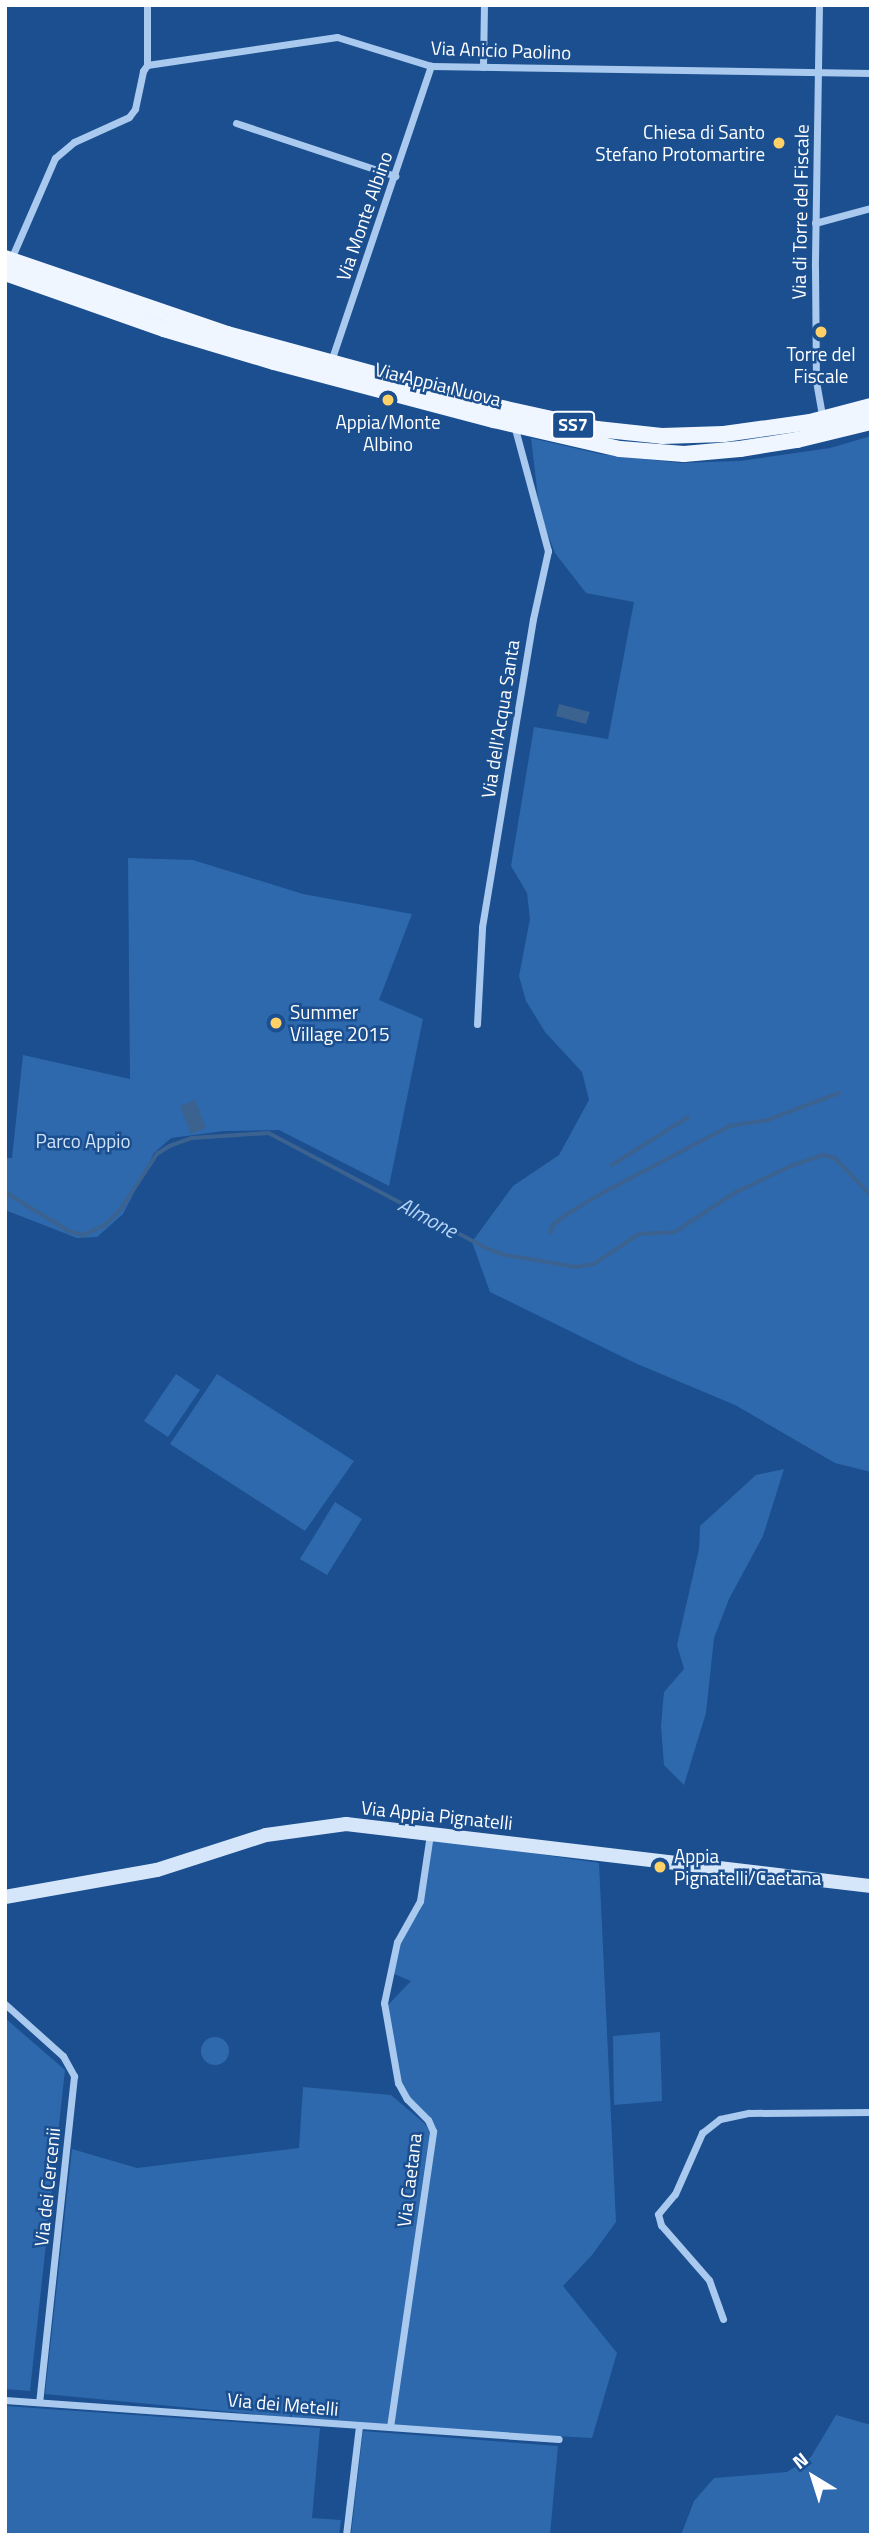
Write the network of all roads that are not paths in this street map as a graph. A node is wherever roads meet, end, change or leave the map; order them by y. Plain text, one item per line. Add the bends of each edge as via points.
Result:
1 (147, 5) edge
2 (484, 5) edge
3 (819, 5) edge
4 (147, 65) junction
5 (431, 66) junction
6 (482, 67) junction
7 (871, 73) edge
8 (818, 74) junction
9 (236, 123) dead end
10 (395, 176) junction
11 (871, 208) edge
12 (815, 223) junction
13 (7, 264) edge
14 (328, 369) junction
15 (871, 406) edge
16 (871, 422) edge
17 (513, 425) junction
18 (824, 426) junction
19 (477, 1024) dead end
20 (430, 1832) junction
21 (871, 1886) edge
22 (5, 1897) edge
23 (5, 2004) edge
24 (871, 2112) edge
25 (723, 2319) dead end
26 (5, 2399) edge
27 (39, 2402) junction
28 (359, 2426) junction
29 (390, 2427) junction
30 (559, 2439) dead end
31 (346, 2535) edge

1 - 4 street
2 - 6 street
3 - 8 street, Via di Torre del Fiscale
4 - 5 street, Via Anicio Paolino via 337,37
4 - 13 street via 129,117 74,142 55,158
5 - 6 street, Via Anicio Paolino
5 - 10 street, Via Monte Albino
6 - 8 street, Via Anicio Paolino
7 - 8 street, Via Anicio Paolino
8 - 12 street, Via di Torre del Fiscale
9 - 10 street
10 - 14 street, Via Monte Albino
11 - 12 street
12 - 18 street, Via di Torre del Fiscale via 816,381
13 - 14 main road, Via Appia Nuova / SS7
14 - 17 main road, Via Appia Nuova / SS7
14 - 18 main road, Via Appia Nuova / SS7 via 621,433 724,434
15 - 18 main road, Via Appia Nuova / SS7
16 - 18 main road, Via Appia Nuova / SS7
17 - 18 main road, Via Appia Nuova / SS7 via 620,449 684,454 769,445
17 - 19 street, Via dell'Acqua Santa via 548,551 482,927
20 - 21 street, Via Appia Pignatelli
20 - 22 street, Via Appia Pignatelli via 370,1825 310,1827 266,1835 157,1870
20 - 29 street, Via Caetana via 420,1901 397,1942 384,2003 398,2083 432,2131
23 - 27 street, Via dei Cercenii via 63,2056 74,2076
24 - 25 street via 749,2113 720,2119 702,2133 676,2193 658,2214 661,2225 709,2280
26 - 27 street, Via dei Metelli
27 - 28 street, Via dei Metelli
28 - 29 street, Via dei Metelli
28 - 31 street
29 - 30 street, Via dei Metelli

